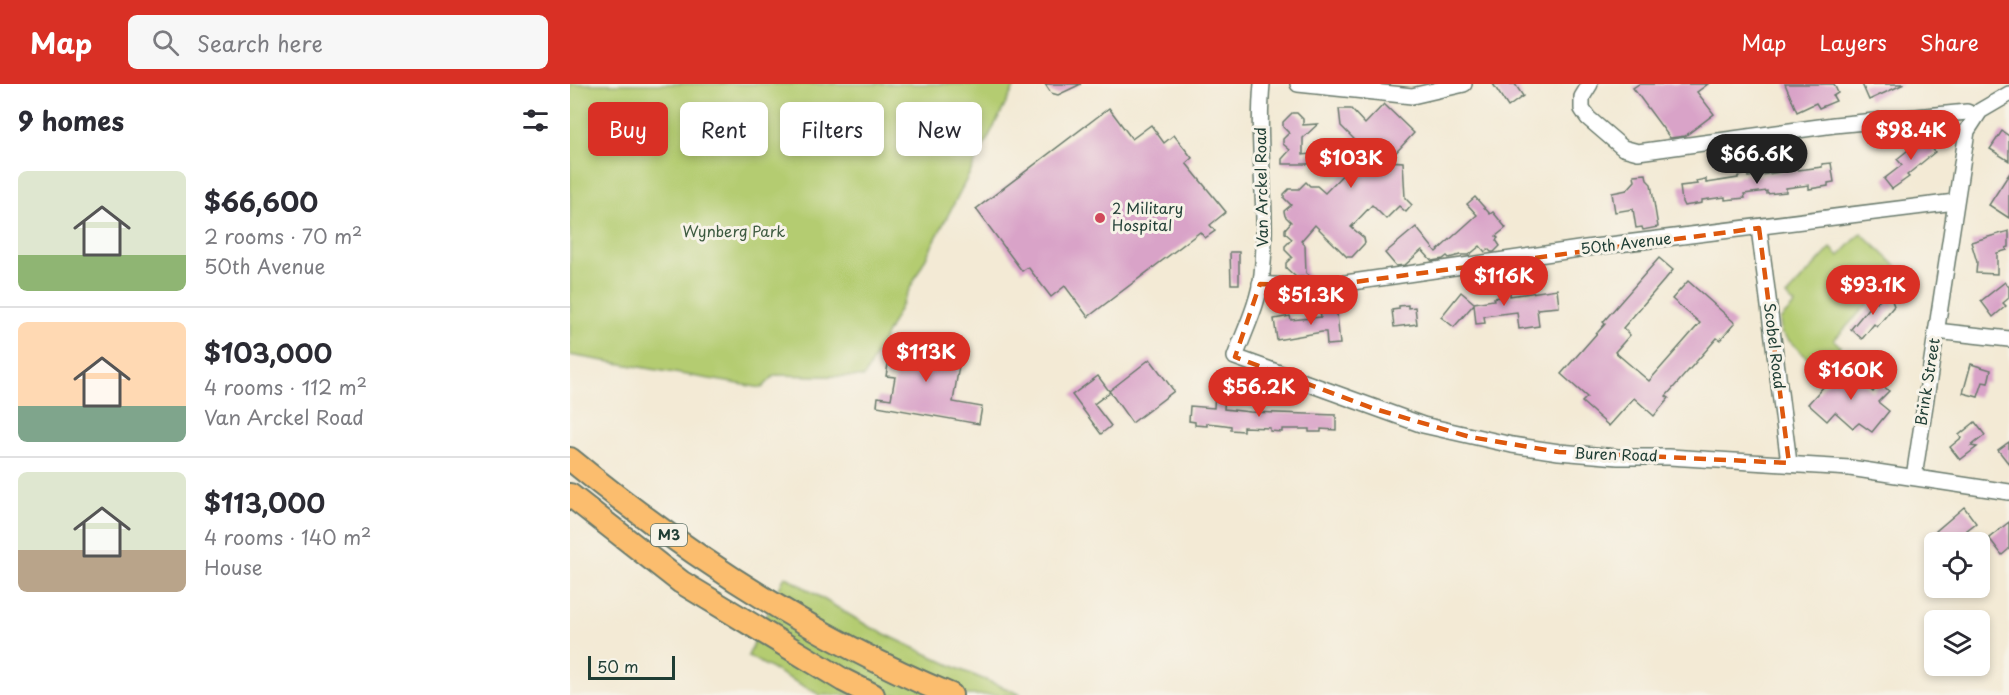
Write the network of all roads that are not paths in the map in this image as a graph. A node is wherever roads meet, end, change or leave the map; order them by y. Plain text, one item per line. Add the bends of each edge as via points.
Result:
1 (1262, 84) edge
2 (1298, 84) edge
3 (1464, 84) edge
4 (1586, 91) edge
5 (2009, 94) edge
6 (1976, 116) junction
7 (1956, 202) junction
8 (1759, 228) junction
9 (1260, 284) junction
10 (1936, 331) junction
11 (2009, 339) edge
12 (1235, 357) joint
13 (570, 459) edge
14 (1789, 463) junction
15 (1914, 477) junction
16 (2009, 492) edge
17 (570, 495) edge
18 (873, 695) edge
19 (951, 695) edge

1 - 9 street, Van Arckel Road via 1264,236
2 - 3 street via 1412,96
4 - 6 street via 1582,109 1588,118 1623,148 1638,152 1834,125 1967,111
5 - 6 street
6 - 7 street, Brink Street via 1967,131
7 - 8 street, 50th Avenue
7 - 10 street, Brink Street
8 - 9 street, 50th Avenue via 1586,248 1332,285
8 - 14 street, Scobel Road
9 - 12 street, Van Arckel Road
10 - 11 street
10 - 15 street, Brink Street
12 - 14 street, Buren Road via 1423,425 1512,446 1618,457
13 - 19 highway, M3 via 688,549 772,604
14 - 15 street, Buren Road
15 - 16 street, Buren Road
17 - 18 highway, M3 via 681,582

